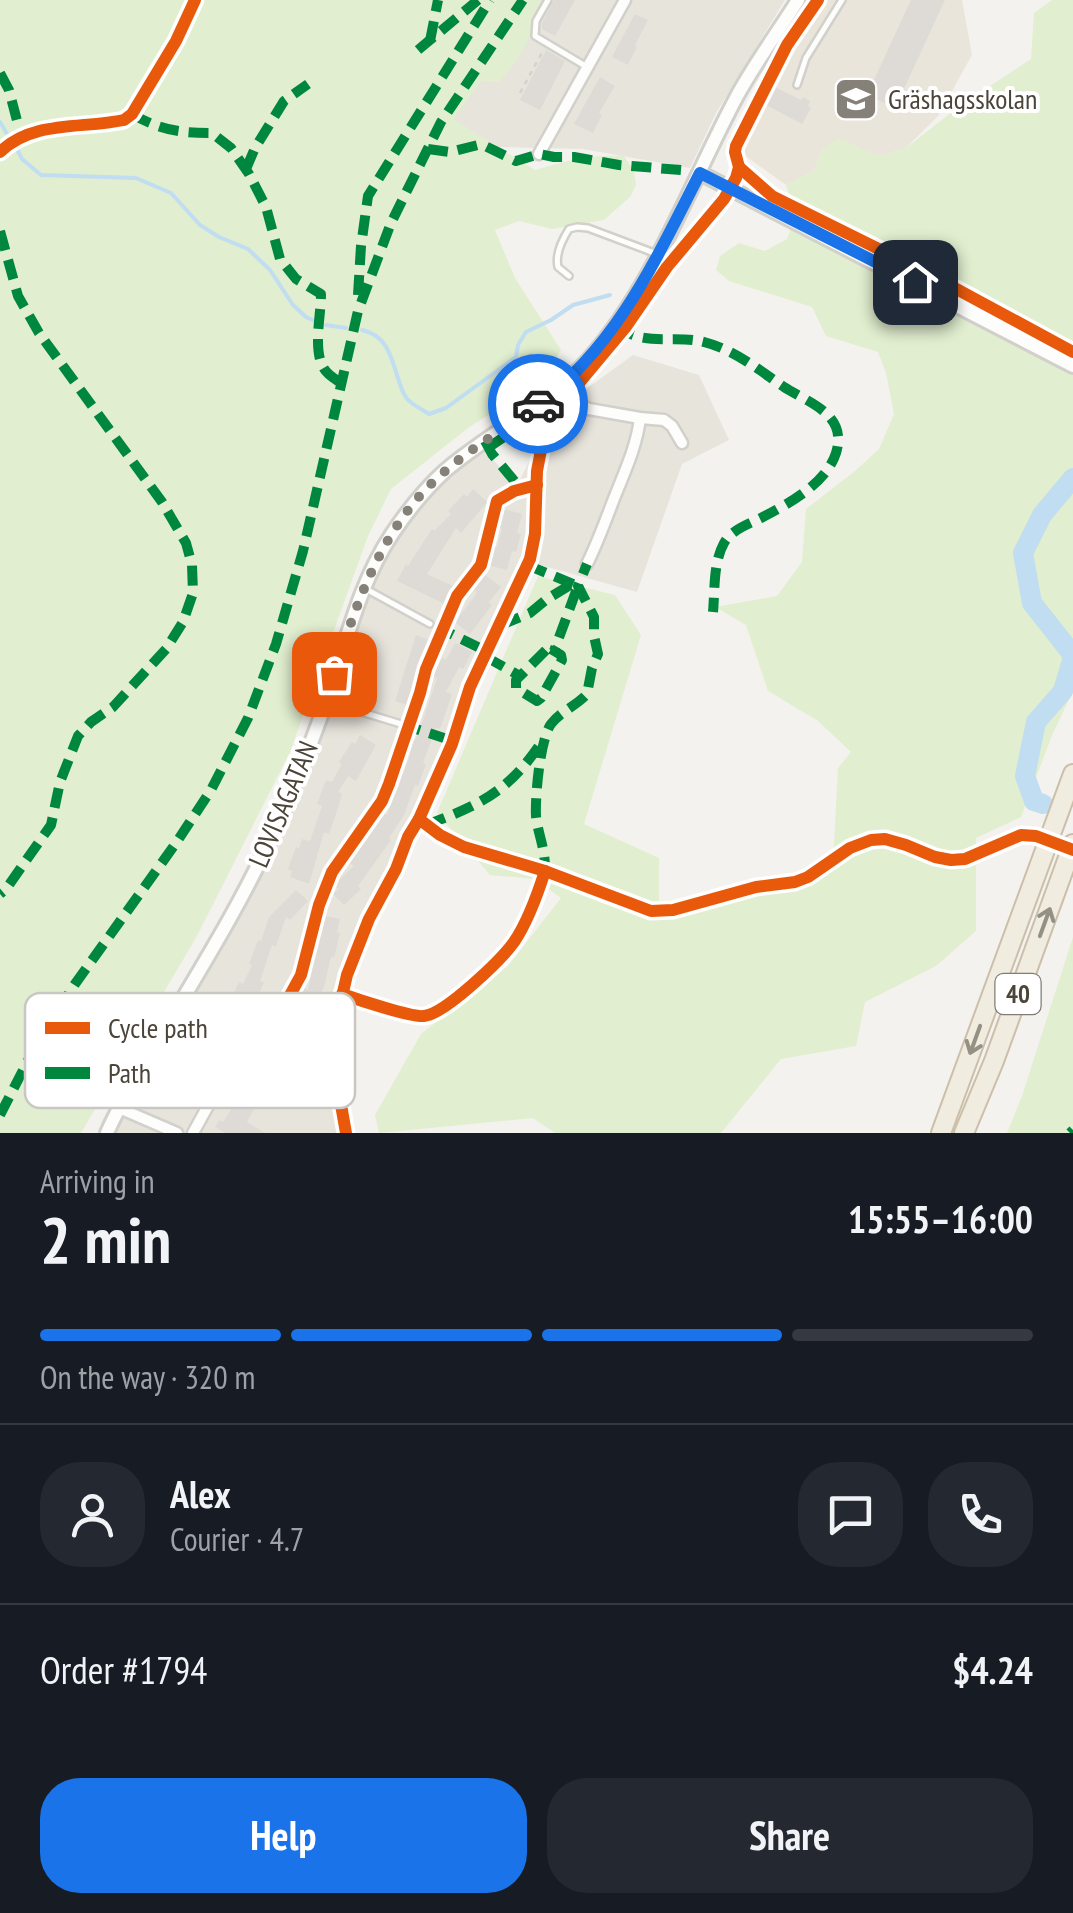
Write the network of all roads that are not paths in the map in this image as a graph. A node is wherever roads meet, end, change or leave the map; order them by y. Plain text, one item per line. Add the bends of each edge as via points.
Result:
1 (548, 0) edge
2 (625, 0) edge
3 (798, 0) edge
4 (842, 0) edge
5 (587, 66) junction
6 (798, 86) dead end
7 (539, 154) dead end
8 (700, 173) junction
9 (657, 254) junction
10 (570, 276) dead end
11 (1073, 366) edge
12 (566, 391) junction
13 (640, 418) junction
14 (682, 442) dead end
15 (587, 564) dead end
16 (363, 588) junction
17 (430, 624) dead end
18 (326, 701) junction
19 (402, 724) dead end
20 (1070, 781) edge
21 (1073, 844) edge
22 (184, 993) edge
23 (119, 1108) joint
24 (210, 1108) edge
25 (198, 1132) edge
26 (107, 1133) edge
27 (177, 1133) edge
28 (941, 1133) edge
29 (964, 1133) edge

1 - 5 lane via 535,36
2 - 5 street
3 - 8 street, LOVISAGATAN via 738,94
4 - 6 lane via 806,58
5 - 7 street
8 - 9 street, LOVISAGATAN
8 - 11 street
9 - 10 lane via 576,226 556,261
9 - 12 street, LOVISAGATAN via 616,325
12 - 13 street via 578,404
12 - 16 street, LOVISAGATAN via 430,485 387,541
13 - 14 street via 664,420
13 - 15 street
16 - 17 lane
16 - 18 street, LOVISAGATAN
18 - 19 lane
18 - 22 street, LOVISAGATAN via 268,844
20 -> 28 highway, 40
29 -> 21 highway, 40
23 - 26 street, LOVISAGATAN
23 - 27 street
24 - 25 street

